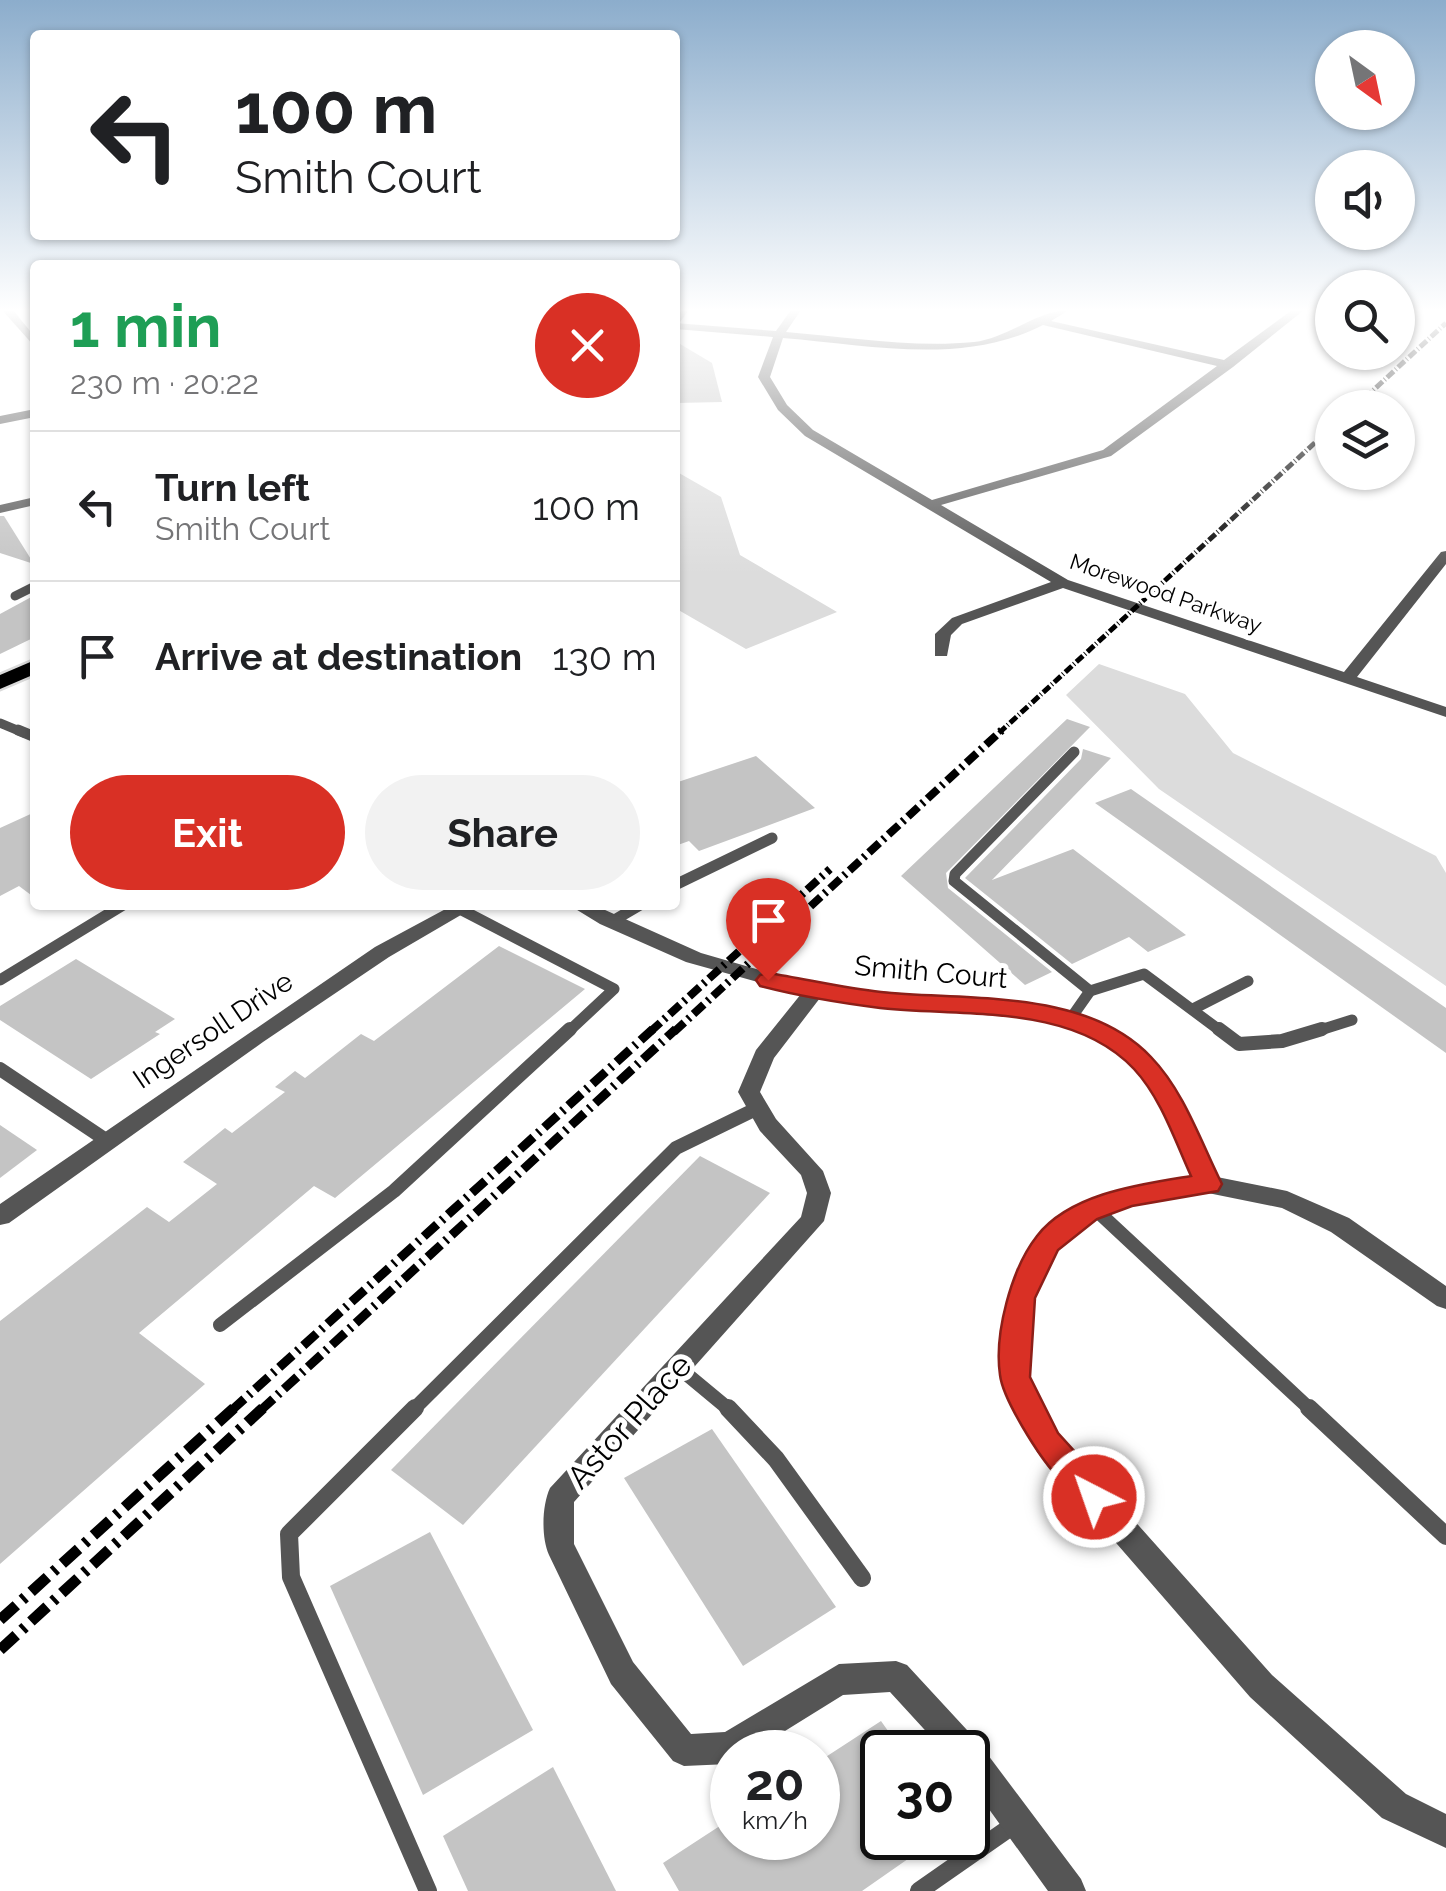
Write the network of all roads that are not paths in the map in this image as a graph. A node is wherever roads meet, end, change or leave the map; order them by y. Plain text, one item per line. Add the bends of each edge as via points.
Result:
1 (777, 398) edge
2 (1183, 398) edge
3 (30, 414) edge
4 (0, 420) edge
5 (30, 502) edge
6 (928, 505) junction
7 (0, 509) edge
8 (1446, 554) edge
9 (1063, 583) junction
10 (30, 589) edge
11 (16, 596) dead end
12 (942, 653) dead end
13 (30, 668) edge
14 (1348, 678) junction
15 (4, 679) edge
16 (1446, 712) edge
17 (0, 722) edge
18 (30, 735) edge
19 (1074, 752) dead end
20 (772, 838) dead end
21 (680, 883) edge
22 (115, 910) edge
23 (459, 910) edge
24 (470, 910) edge
25 (588, 910) edge
26 (631, 910) edge
27 (611, 922) junction
28 (0, 980) edge
29 (1248, 981) dead end
30 (815, 990) junction
31 (1090, 991) junction
32 (1192, 1010) junction
33 (1352, 1020) dead end
34 (1069, 1021) junction
35 (0, 1070) edge
36 (758, 1108) junction
37 (106, 1140) junction
38 (1208, 1184) junction
39 (1094, 1209) junction
40 (0, 1216) edge
41 (1446, 1299) edge
42 (220, 1325) dead end
43 (678, 1368) junction
44 (1446, 1536) edge
45 (862, 1578) dead end
46 (946, 1730) edge
47 (990, 1784) edge
48 (1018, 1822) junction
49 (1446, 1831) edge
50 (428, 1891) edge
51 (919, 1891) edge
52 (1069, 1891) edge

1 - 6 street, Morewood Parkway via 810,433
2 - 6 street via 1107,453
3 - 4 street
5 - 7 street
6 - 9 street, Morewood Parkway
8 - 14 street
9 - 12 street via 957,620 943,634
9 - 14 street, Morewood Parkway
10 - 11 lane
13 - 15 main road
14 - 16 street, Morewood Parkway
17 - 18 lane
19 - 31 lane via 954,881
20 - 21 lane
22 - 28 lane
23 - 37 street, Ingersoll Drive via 382,952
24 - 42 lane via 614,988 394,1191
25 - 27 street, Smith Court
26 - 27 lane
27 - 30 street, Smith Court via 705,962
29 - 32 lane
30 - 34 street, Smith Court
30 - 36 street via 764,1055 748,1092
31 - 32 lane via 1144,974
31 - 34 lane
32 - 33 lane via 1239,1044 1282,1041
34 - 38 street, Smith Court via 1104,1034 1141,1061 1162,1088
35 - 37 lane
36 - 43 street, Astor Place via 811,1171 820,1193 812,1220
36 - 50 lane via 676,1148 289,1534 291,1576
37 - 40 street, Ingersoll Drive
38 - 39 street via 1129,1196
38 - 41 street via 1287,1200 1340,1225
39 - 44 lane
39 - 49 street via 1047,1242 1020,1298 1014,1377 1047,1442 1260,1686 1394,1806
43 - 45 lane via 776,1459
43 - 46 street, Astor Place via 560,1497 559,1545 622,1673 684,1750 729,1748 839,1680 896,1676
47 - 48 street, Astor Place
48 - 51 lane
48 - 52 street, Astor Place

